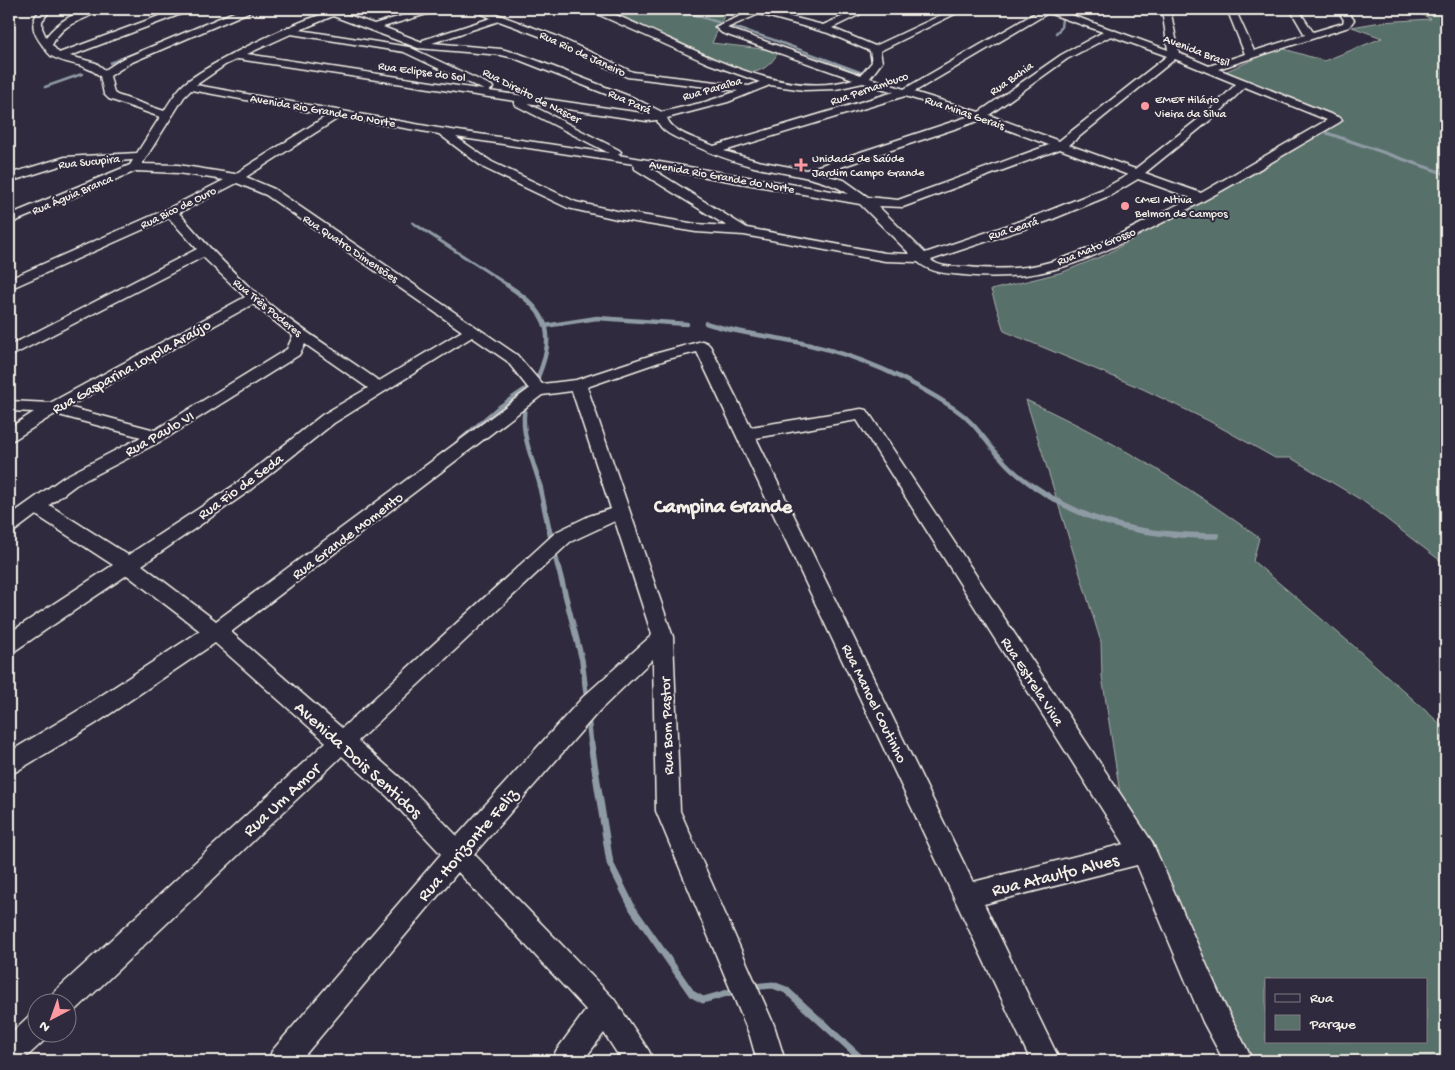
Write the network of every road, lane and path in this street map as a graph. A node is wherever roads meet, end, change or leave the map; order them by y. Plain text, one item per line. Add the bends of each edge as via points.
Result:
1 (47, 9) edge
2 (96, 9) edge
3 (186, 9) edge
4 (248, 9) edge
5 (349, 9) edge
6 (434, 9) edge
7 (475, 9) edge
8 (590, 9) edge
9 (867, 9) edge
10 (961, 9) edge
11 (1047, 9) edge
12 (1166, 9) edge
13 (1230, 9) edge
14 (1294, 9) edge
15 (1341, 9) edge
16 (758, 10) edge
17 (332, 13) junction
18 (500, 18) junction
19 (374, 27) junction
20 (821, 28) junction
21 (290, 31) junction
22 (1111, 32) junction
23 (1310, 35) junction
24 (48, 44) junction
25 (418, 45) junction
26 (406, 49) junction
27 (875, 50) junction
28 (1174, 55) junction
29 (61, 56) junction
30 (238, 56) junction
31 (1251, 56) junction
32 (1209, 69) junction
33 (105, 75) junction
34 (862, 79) junction
35 (768, 82) junction
36 (1243, 83) junction
37 (187, 86) junction
38 (753, 90) junction
39 (906, 92) junction
40 (505, 96) junction
41 (338, 113) junction
42 (165, 115) junction
43 (662, 116) junction
44 (981, 116) junction
45 (1336, 120) joint
46 (438, 131) junction
47 (1060, 145) junction
48 (714, 150) junction
49 (630, 160) junction
50 (138, 162) junction
51 (1137, 173) junction
52 (807, 174) junction
53 (11, 175) edge
54 (237, 178) junction
55 (1202, 198) junction
56 (866, 202) junction
57 (171, 212) junction
58 (9, 220) edge
59 (744, 231) junction
60 (204, 251) junction
61 (923, 258) junction
62 (9, 284) edge
63 (254, 298) junction
64 (472, 331) junction
65 (300, 334) junction
66 (702, 346) joint
67 (9, 352) edge
68 (578, 384) junction
69 (378, 387) junction
70 (538, 390) junction
71 (9, 406) edge
72 (53, 408) junction
73 (746, 434) junction
74 (9, 435) edge
75 (157, 436) junction
76 (36, 505) junction
77 (622, 512) junction
78 (9, 524) edge
79 (127, 564) junction
80 (216, 632) junction
81 (663, 637) junction
82 (9, 644) edge
83 (343, 742) junction
84 (9, 764) edge
85 (1143, 851) junction
86 (458, 854) junction
87 (967, 896) junction
88 (75, 992) edge
89 (604, 1009) junction
90 (28, 1036) edge
91 (763, 1053) edge
92 (9, 1054) edge
93 (282, 1061) edge
94 (566, 1061) edge
95 (638, 1061) edge
96 (1046, 1061) edge
97 (1239, 1061) edge

1 - 24 street via 40,15 37,28
2 - 24 street via 60,28
3 - 29 street
4 - 33 street via 126,61
5 - 17 street
6 - 19 street
7 - 18 street, Rua Rio de Janeiro
8 - 35 street
9 - 20 street
10 - 27 street
11 - 22 street, Avenida Brasil via 1092,20
11 - 39 street, Rua Pernambuco
12 - 28 street
13 - 31 street
14 - 23 street
15 - 23 street via 1348,23
16 - 20 street
16 - 34 street, Rua Minas Gerais via 720,27
17 - 19 street, Rua Pará
17 - 21 street
18 - 25 street
18 - 38 street, Rua Rio de Janeiro via 553,38 631,75
19 - 25 street, Rua Pará
20 - 27 street
21 - 26 street, Rua Direito de Nascer
21 - 30 street
22 - 28 street, Avenida Brasil
22 - 44 street, Rua Bahia via 1064,57
23 - 31 street
24 - 29 street via 55,55
25 - 26 street
25 - 43 street, Rua Pará via 517,56 630,100
26 - 40 street, Rua Direito de Nascer
27 - 34 street via 878,62
28 - 32 street, Avenida Brasil
28 - 47 street, Avenida Rio Grande do Norte
29 - 33 street via 92,65
30 - 37 street
30 - 40 street, Rua Eclipse do Sol
31 - 32 street
32 - 36 street, Avenida Brasil
33 - 42 street via 107,89 113,97
34 - 35 street via 843,85 817,87
34 - 39 street, Rua Minas Gerais
35 - 38 street, Rua Paraíba
36 - 45 street, Avenida Brasil
36 - 51 street, Rua Ceará via 1215,111
37 - 41 street, Avenida Rio Grande do Norte
37 - 42 street
38 - 43 street, Rua Paraíba
39 - 44 street, Rua Minas Gerais
39 - 48 street, Rua Pernambuco
40 - 43 street, Rua Eclipse do Sol via 632,116
40 - 49 street, Rua Direito de Nascer
41 - 46 street, Avenida Rio Grande do Norte
41 - 54 street, Rua Bico de Ouro
42 - 50 street
43 - 48 street, Rua Pará via 662,122 670,129
44 - 47 street, Rua Minas Gerais
44 - 52 street, Rua Bahia
45 - 55 street, Rua Mato Grosso
46 - 49 street, Avenida Rio Grande do Norte
46 - 59 street via 488,165 572,205 696,228
47 - 51 street, Rua Minas Gerais
47 - 56 street, Avenida Rio Grande do Norte via 914,200 899,204
48 - 52 street, Rua Pará via 756,164
49 - 56 street, Avenida Rio Grande do Norte
49 - 59 street, Rua Direito de Nascer
50 - 53 street, Rua Sucupira via 65,161
50 - 54 street, Rua Quatro Dimensões
50 - 58 street, Rua Águia Branca
51 - 55 street, Rua Minas Gerais
51 - 61 street, Rua Ceará via 1128,181 1076,205
52 - 56 street, Rua Pará via 845,186
54 - 57 street, Rua Bico de Ouro
54 - 64 street, Rua Quatro Dimensões via 270,192
55 - 61 street, Rua Mato Grosso via 1103,246 1063,262 1025,271 948,270 929,265
56 - 61 street, Rua Pará
57 - 60 street, Rua Três Poderes
57 - 62 street, Rua Bico de Ouro
59 - 61 street, Rua Ceará via 885,257
60 - 63 street, Rua Três Poderes
60 - 67 street
63 - 65 street, Rua Três Poderes
63 - 72 street, Rua Gasparina Loyola Araújo
64 - 69 street, Rua Fio de Seda
64 - 70 street, Rua Quatro Dimensões via 512,358
65 - 69 street, Rua Três Poderes
65 - 75 street, Rua Paulo VI via 294,352
66 - 68 street, Rua Grande Momento
66 - 73 street, Rua Manoel Coutinho
68 - 70 street, Rua Grande Momento
68 - 77 street, Rua Bom Pastor
69 - 79 street, Rua Fio de Seda via 328,419 239,490
70 - 80 street, Rua Grande Momento
71 - 72 street
72 - 74 street, Rua Gasparina Loyola Araújo
72 - 75 street
73 - 85 street, Rua Estrela Viva via 861,414
73 - 87 street, Rua Manoel Coutinho
75 - 76 street, Rua Paulo VI via 70,480
76 - 78 street, Rua Paulo VI
76 - 79 street, Avenida Dois Sentidos
77 - 81 street, Rua Bom Pastor
77 - 83 street, Rua Um Amor via 564,537
79 - 80 street, Avenida Dois Sentidos
79 - 82 street, Rua Fio de Seda
80 - 83 street, Avenida Dois Sentidos
80 - 84 street, Rua Grande Momento
81 - 86 street, Rua Horizonte Feliz via 591,704
81 - 91 street, Rua Bom Pastor via 668,811
83 - 86 street, Avenida Dois Sentidos via 396,789
83 - 88 street, Rua Um Amor
85 - 87 street, Rua Ataulfo Alves
85 - 97 street, Rua Estrela Viva via 1213,1012
86 - 89 street, Avenida Dois Sentidos
86 - 93 street, Rua Horizonte Feliz
87 - 96 street, Rua Manoel Coutinho
89 - 94 street
89 - 95 street, Avenida Dois Sentidos
90 - 92 street

